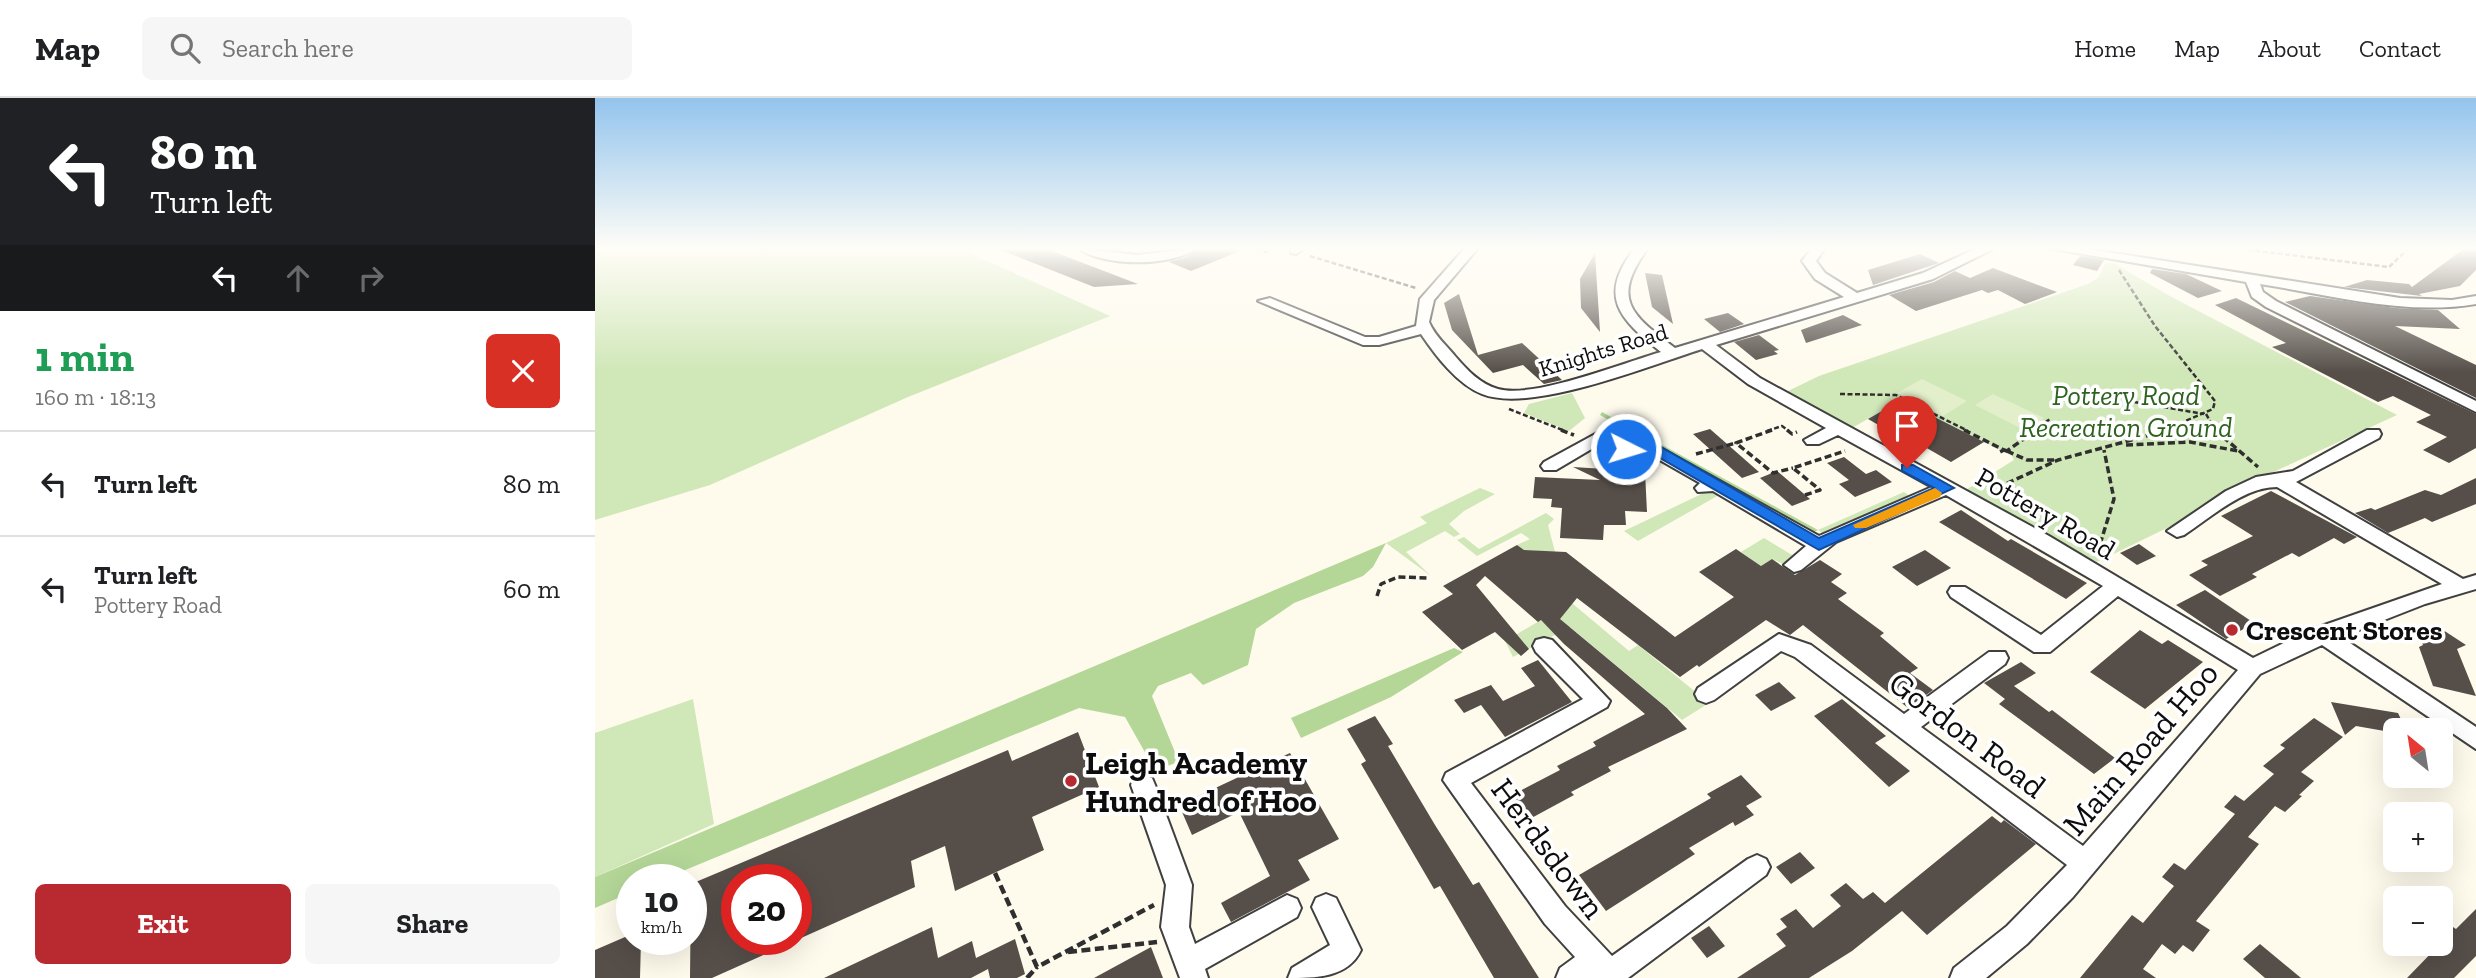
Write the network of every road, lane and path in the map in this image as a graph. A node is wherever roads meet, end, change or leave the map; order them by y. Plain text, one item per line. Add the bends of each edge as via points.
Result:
1 (1421, 289) edge
2 (1435, 289) edge
3 (1622, 289) edge
4 (1842, 289) edge
5 (1885, 289) edge
6 (2132, 289) edge
7 (2255, 289) edge
8 (2309, 289) edge
9 (1432, 292) junction
10 (1856, 298) junction
11 (2476, 300) edge
12 (1265, 301) dead end
13 (1425, 329) junction
14 (1704, 343) junction
15 (1672, 353) junction
16 (1482, 391) junction
17 (1840, 394) dead end
18 (2129, 407) dead end
19 (2476, 407) edge
20 (2206, 414) junction
21 (2050, 419) dead end
22 (1839, 428) junction
23 (2373, 434) dead end
24 (1806, 436) joint
25 (1591, 442) junction
26 (1736, 443) junction
27 (1865, 444) junction
28 (2117, 446) junction
29 (2005, 450) junction
30 (2104, 450) junction
31 (2238, 451) junction
32 (1999, 453) dead end
33 (1696, 454) dead end
34 (2057, 458) junction
35 (1550, 466) dead end
36 (1793, 468) junction
37 (2281, 481) junction
38 (1946, 488) junction
39 (1805, 495) dead end
40 (1972, 501) junction
41 (2177, 531) dead end
42 (1819, 545) junction
43 (1794, 565) dead end
44 (2090, 569) junction
45 (1428, 578) dead end
46 (2468, 584) edge
47 (2117, 586) junction
48 (1958, 592) dead end
49 (1377, 596) dead end
50 (2321, 634) junction
51 (1544, 646) dead end
52 (1997, 659) dead end
53 (2252, 668) junction
54 (1706, 694) dead end
55 (1904, 727) junction
56 (2476, 739) edge
57 (1143, 785) dead end
58 (2085, 863) junction
59 (1757, 867) dead end
60 (995, 873) dead end
61 (1178, 892) junction
62 (1326, 907) dead end
63 (1287, 908) dead end
64 (1178, 936) junction
65 (1065, 952) junction
66 (1037, 967) junction
67 (1190, 971) edge
68 (1606, 971) edge
69 (1027, 978) edge
70 (1302, 978) edge
71 (1570, 978) edge
72 (1964, 978) edge

1 - 9 path
2 - 9 street
3 - 15 street via 1621,299 1633,323
4 - 10 street
5 - 10 street, Knights Road
6 - 20 path via 2159,333 2215,401
7 - 19 street via 2271,304
8 - 11 street via 2400,302
9 - 13 street via 1423,307
10 - 14 street, Knights Road
12 - 13 street via 1363,341
13 - 16 street via 1468,381
14 - 15 street, Knights Road
14 - 22 street, Pottery Road via 1753,381
15 - 16 street, Knights Road via 1533,394
16 - 25 path via 1490,400
17 - 29 path via 1896,395
18 - 20 path via 2134,402
20 - 28 path
20 - 31 path via 2216,432
21 - 29 path
22 - 24 street
22 - 27 street, Pottery Road
23 - 37 street
24 - 26 path via 1782,426
25 - 35 street
25 - 42 street via 1599,437 1626,449 1655,450 1709,486
26 - 33 path
26 - 36 path via 1773,472
27 - 36 path
27 - 38 street, Pottery Road
28 - 30 path
28 - 31 path via 2190,442
29 - 32 path
29 - 34 path via 2027,460
30 - 34 path
30 - 44 path via 2114,499
31 - 37 path
34 - 40 path
36 - 39 path via 1821,490
37 - 41 street via 2262,481 2232,495
37 - 46 street
38 - 40 street, Pottery Road
38 - 42 street
40 - 44 street, Pottery Road
42 - 43 street
44 - 47 street, Pottery Road
45 - 49 path via 1387,580
46 - 50 street, Main Road Hoo
47 - 48 street via 2042,646
47 - 53 street, Pottery Road
50 - 53 street, Main Road Hoo
50 - 56 street
51 - 68 street, Herdsdown via 1599,701 1455,780 1555,915
52 - 55 street
53 - 58 street, Main Road Hoo
54 - 55 street, Gordon Road via 1779,642 1803,651
55 - 58 street, Gordon Road
57 - 61 street
58 - 72 street, Main Road Hoo via 2025,927
59 - 68 street
60 - 66 path
61 - 64 street
61 - 65 path
62 - 70 street via 1347,950
63 - 67 street
64 - 65 path
64 - 67 street
65 - 66 path
66 - 69 path
68 - 71 street

